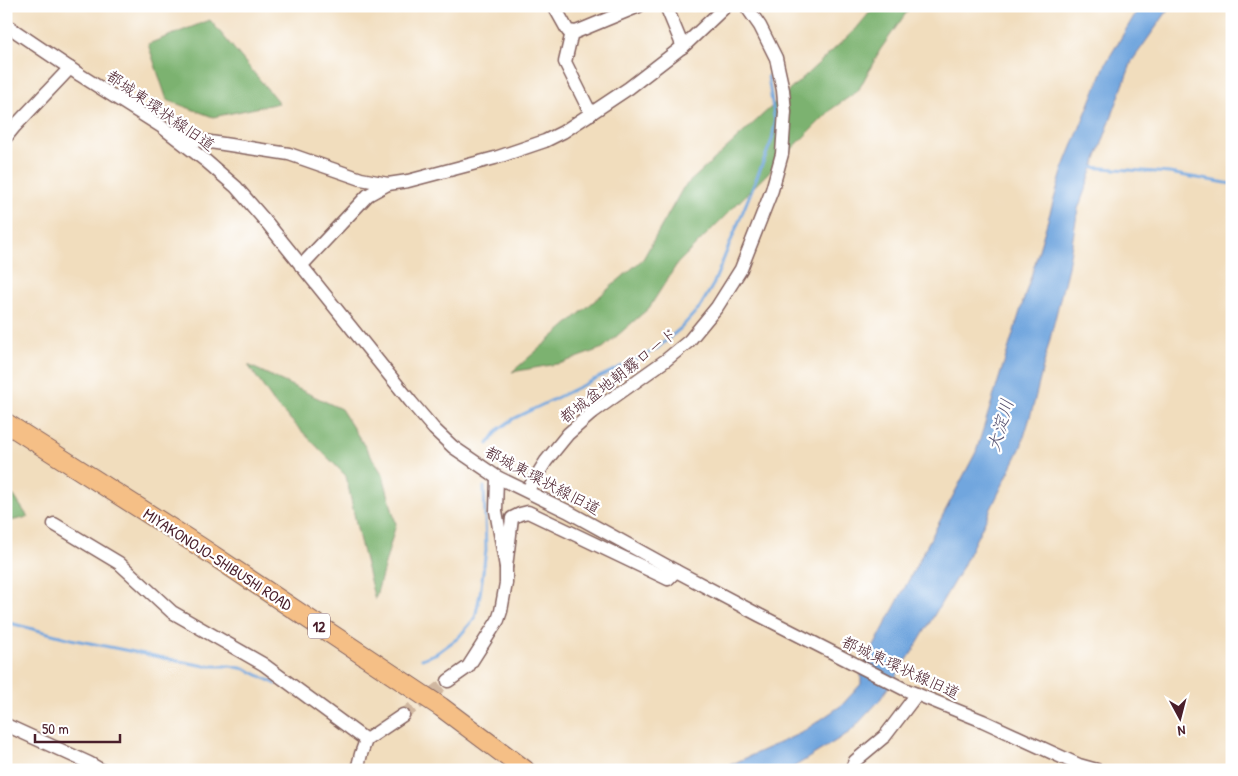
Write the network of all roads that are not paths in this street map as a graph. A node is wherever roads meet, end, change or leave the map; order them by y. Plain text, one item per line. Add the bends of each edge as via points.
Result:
1 (554, 6) edge
2 (639, 6) edge
3 (666, 6) edge
4 (726, 6) edge
5 (746, 6) edge
6 (6, 25) edge
7 (572, 32) junction
8 (683, 47) junction
9 (70, 68) junction
10 (591, 114) junction
11 (162, 128) junction
12 (6, 137) edge
13 (388, 184) junction
14 (301, 266) junction
15 (6, 417) edge
16 (6, 423) edge
17 (6, 436) edge
18 (497, 477) junction
19 (109, 488) junction
20 (527, 491) junction
21 (54, 524) dead end
22 (506, 567) junction
23 (676, 572) junction
24 (448, 682) tunnel mouth
25 (917, 694) junction
26 (403, 715) tunnel mouth
27 (6, 725) edge
28 (366, 740) junction
29 (1078, 768) edge
30 (101, 770) edge
31 (357, 770) edge
32 (525, 770) edge
33 (851, 770) edge
34 (1097, 770) edge

1 - 7 street via 568,31
2 - 7 street
3 - 8 street
4 - 8 street
5 - 20 street, 都城盆地朝霧ロード via 776,58 786,112 782,154 772,190 741,269 717,307 689,341 568,434
6 - 9 street, 都城東環状線旧道
7 - 10 street via 565,62
8 - 10 street
9 - 11 street, 都城東環状線旧道
9 - 12 street
10 - 13 street via 545,141 495,158
11 - 13 street via 197,140 289,154 361,179
11 - 14 street, 都城東環状線旧道 via 236,187
13 - 14 street via 368,195
14 - 18 street, 都城東環状線旧道 via 434,429 453,447
15 - 19 highway
16 - 19 highway, MIYAKONOJO-SHIBUSHI ROAD / 12
17 - 19 highway
18 - 20 street, 都城東環状線旧道
18 - 22 street via 496,511
19 - 32 highway, MIYAKONOJO-SHIBUSHI ROAD / 12 via 440,706
20 - 23 street, 都城東環状線旧道
21 - 28 street via 119,563 172,612 263,664
22 - 23 street via 512,518 528,512 668,579
22 - 24 street via 498,620 468,667
23 - 25 street, 都城東環状線旧道
25 - 29 street, 都城東環状線旧道 via 983,721
25 - 33 street via 885,736 855,761
26 - 28 street
27 - 30 street
28 - 31 street
29 - 34 street, 都城東環状線旧道

